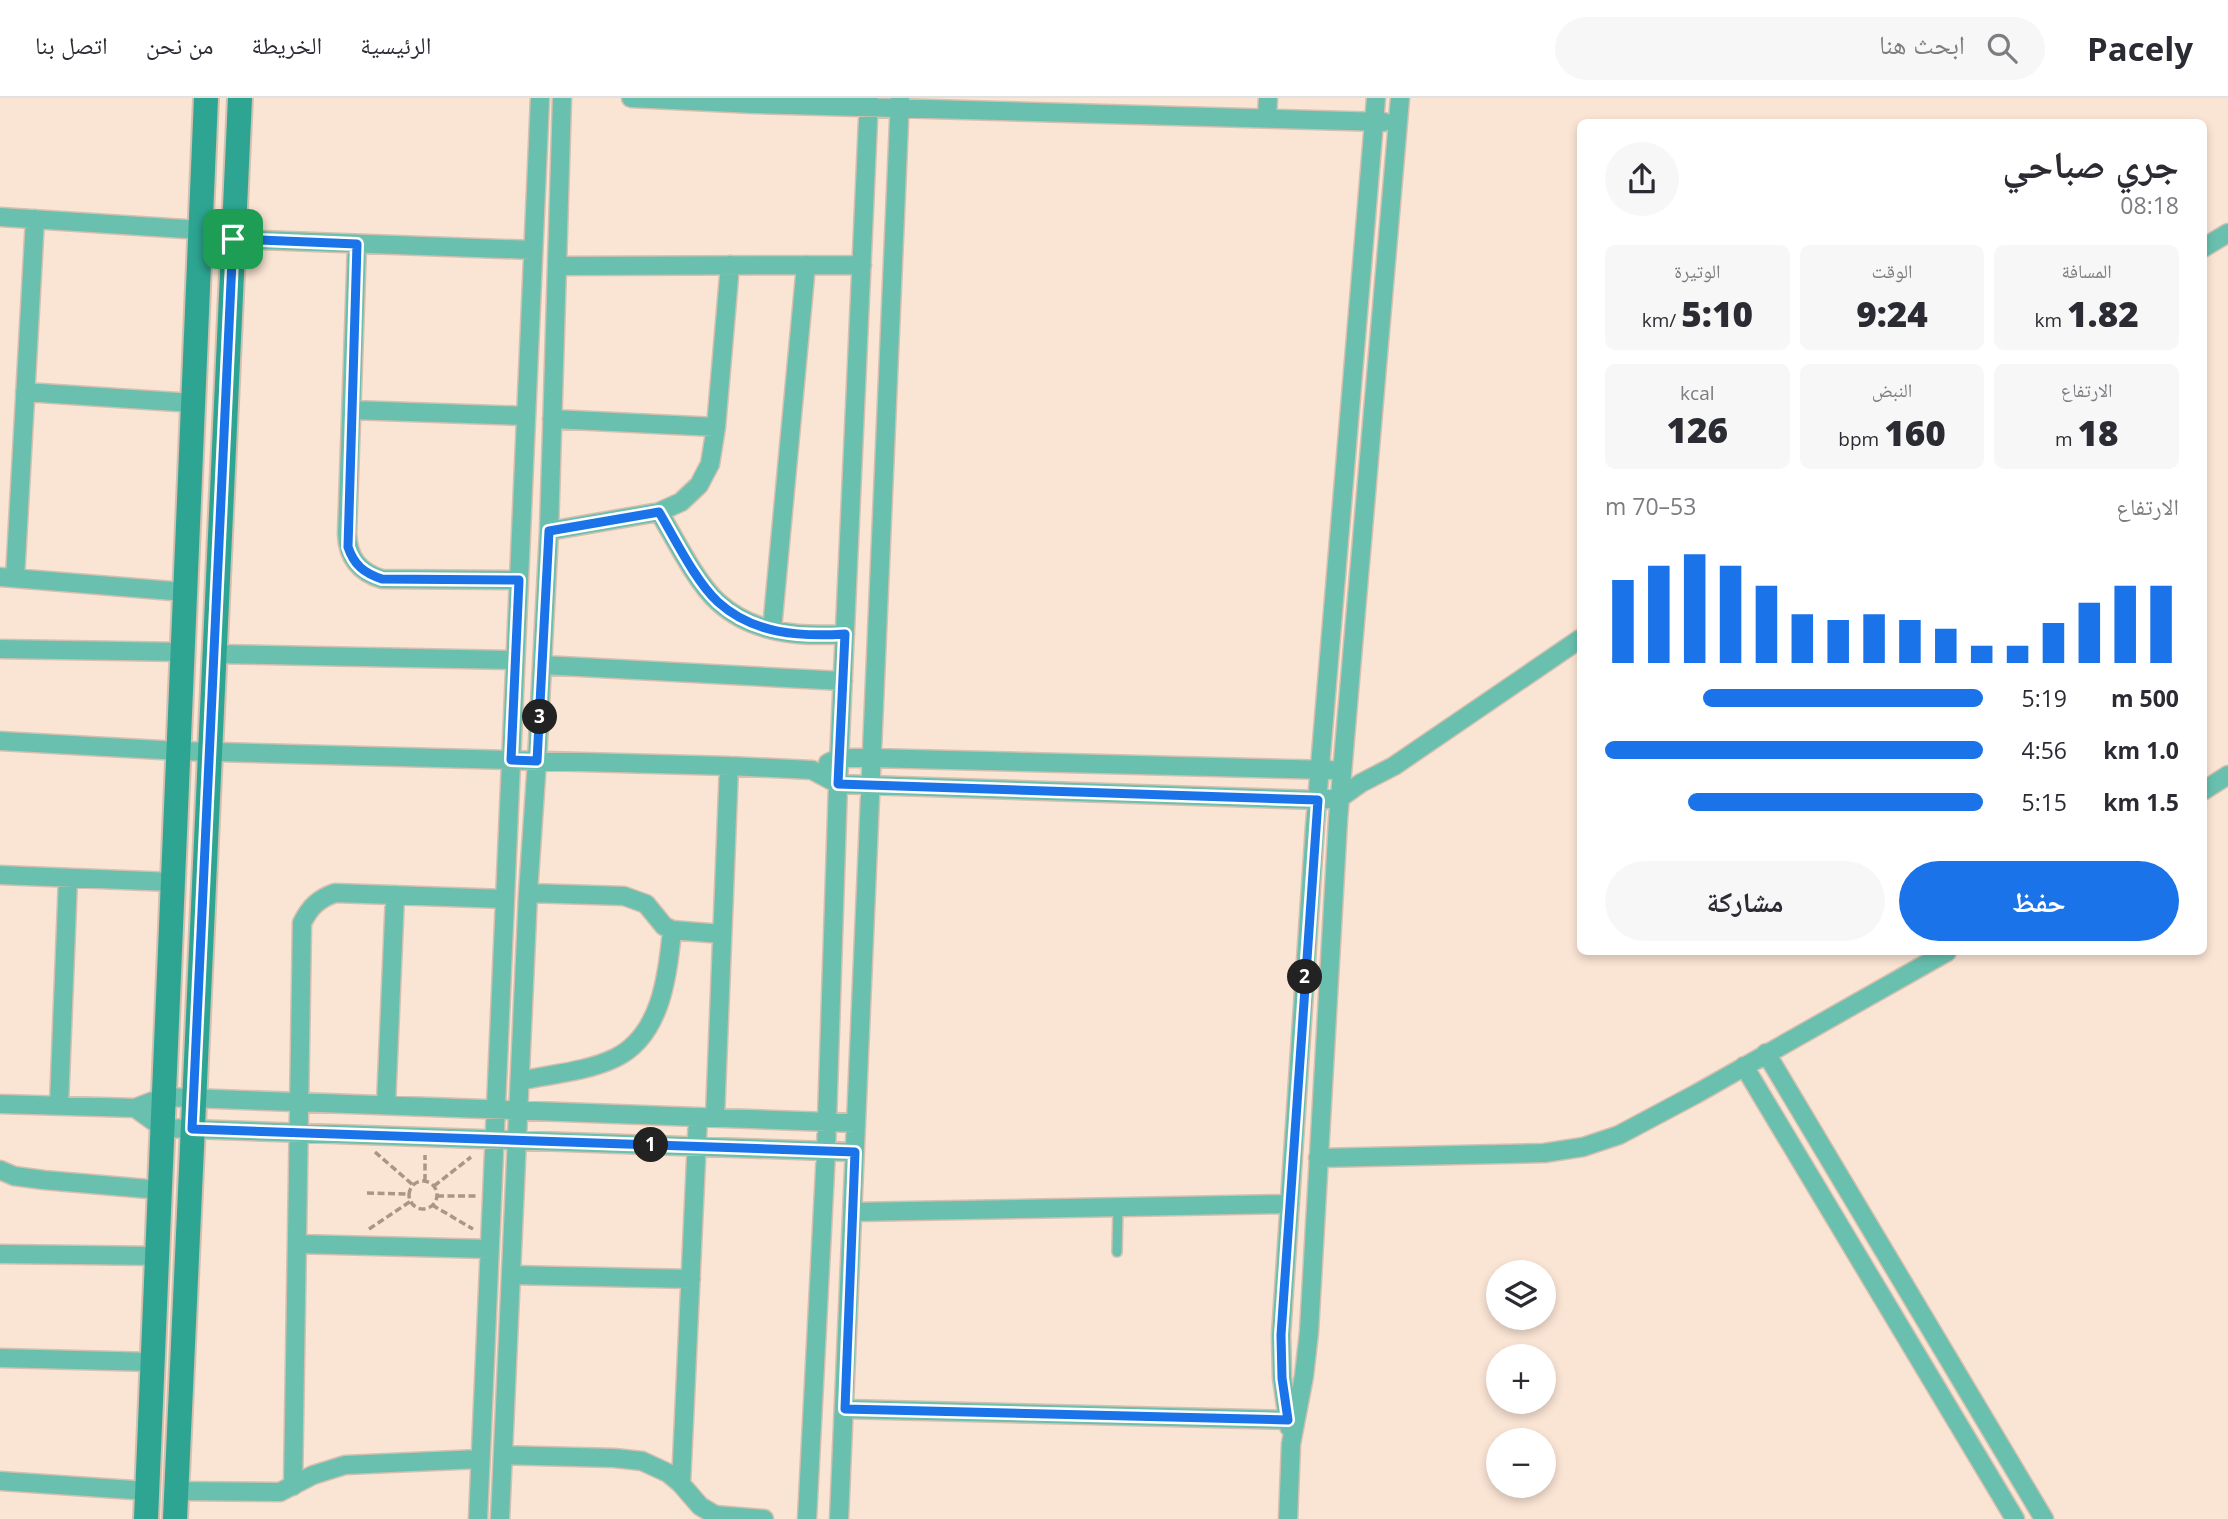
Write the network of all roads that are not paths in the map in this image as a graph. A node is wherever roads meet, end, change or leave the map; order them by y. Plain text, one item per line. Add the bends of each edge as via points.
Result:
1 (206, 98) edge
2 (240, 98) edge
3 (540, 98) edge
4 (562, 98) edge
5 (631, 98) edge
6 (1268, 98) edge
7 (1376, 98) edge
8 (1401, 98) edge
9 (754, 101) edge
10 (869, 102) edge
11 (900, 103) edge
12 (996, 105) edge
13 (1081, 106) edge
14 (1176, 107) edge
15 (1267, 118) junction
16 (1374, 121) junction
17 (1398, 123) junction
18 (0, 217) edge
19 (35, 219) junction
20 (201, 230) junction
21 (2228, 233) edge
22 (233, 239) junction
23 (357, 244) junction
24 (2207, 246) edge
25 (533, 250) junction
26 (730, 265) junction
27 (806, 265) junction
28 (862, 265) junction
29 (557, 266) junction
30 (25, 392) junction
31 (193, 403) junction
32 (352, 410) junction
33 (526, 416) junction
34 (552, 419) junction
35 (716, 427) junction
36 (659, 512) junction
37 (549, 531) junction
38 (8, 577) edge
39 (519, 580) junction
40 (186, 592) junction
41 (772, 629) junction
42 (845, 634) junction
43 (1577, 641) edge
44 (0, 649) edge
45 (183, 652) junction
46 (214, 654) junction
47 (515, 660) junction
48 (542, 665) junction
49 (842, 681) junction
50 (0, 741) edge
51 (179, 751) junction
52 (210, 751) junction
53 (839, 758) junction
54 (872, 758) junction
55 (511, 760) junction
56 (537, 761) junction
57 (729, 766) junction
58 (812, 770) junction
59 (1321, 770) junction
60 (1343, 771) junction
61 (2228, 775) edge
62 (1362, 783) junction
63 (838, 784) junction
64 (870, 786) junction
65 (2207, 788) edge
66 (1340, 798) junction
67 (1318, 800) junction
68 (0, 876) edge
69 (68, 878) junction
70 (173, 882) junction
71 (528, 893) junction
72 (395, 895) junction
73 (505, 899) junction
74 (671, 930) junction
75 (722, 934) junction
76 (1942, 955) edge
77 (1766, 1053) junction
78 (1744, 1066) junction
79 (520, 1081) junction
80 (164, 1097) junction
81 (194, 1098) junction
82 (299, 1102) junction
83 (0, 1104) edge
84 (59, 1105) junction
85 (386, 1105) junction
86 (135, 1108) junction
87 (496, 1109) junction
88 (518, 1110) junction
89 (706, 1117) junction
90 (827, 1122) junction
91 (856, 1123) junction
92 (163, 1128) junction
93 (192, 1129) junction
94 (299, 1133) junction
95 (494, 1139) junction
96 (517, 1140) junction
97 (697, 1146) junction
98 (826, 1151) junction
99 (855, 1152) junction
100 (1318, 1158) junction
101 (0, 1170) edge
102 (160, 1190) junction
103 (1290, 1204) junction
104 (1118, 1207) junction
105 (853, 1212) junction
106 (1879, 1243) junction
107 (297, 1244) junction
108 (490, 1244) junction
109 (1117, 1252) dead end
110 (0, 1254) edge
111 (158, 1256) junction
112 (1857, 1256) junction
113 (511, 1275) junction
114 (691, 1279) junction
115 (0, 1358) edge
116 (153, 1362) junction
117 (845, 1409) junction
118 (1292, 1420) junction
119 (503, 1455) junction
120 (480, 1459) junction
121 (2015, 1471) junction
122 (0, 1481) edge
123 (681, 1484) junction
124 (1994, 1484) junction
125 (293, 1486) junction
126 (148, 1491) junction
127 (176, 1491) junction
128 (146, 1519) edge
129 (175, 1519) edge
130 (478, 1519) edge
131 (500, 1519) edge
132 (764, 1519) edge
133 (807, 1519) edge
134 (839, 1519) edge
135 (1288, 1519) edge
136 (2015, 1519) edge
137 (2044, 1519) edge

1 - 20 street
2 - 22 street
3 - 25 street
4 - 29 street
5 - 9 street
6 - 15 street
7 - 16 street
8 - 17 street
9 - 10 street
10 - 11 street
10 - 28 street
11 - 12 street
11 - 54 street
12 - 13 street
13 - 14 street
14 - 15 street
15 - 16 street
16 - 17 street
16 - 59 street
17 - 60 street
18 - 19 street
19 - 20 street
19 - 30 street
20 - 31 street
21 - 24 street
22 - 23 street
22 - 46 street
23 - 25 street
23 - 32 street
25 - 33 street
26 - 27 street
26 - 29 street
26 - 35 street
27 - 28 street
27 - 41 street
28 - 42 street
29 - 34 street
30 - 31 street
30 - 38 street
31 - 40 street
32 - 33 street
32 - 39 street via 348,547 360,568 382,579
33 - 39 street
34 - 35 street
34 - 37 street
35 - 36 street via 710,464 699,485 681,502
36 - 37 street
36 - 41 street via 718,602 748,623
37 - 48 street
38 - 40 street
39 - 47 street
40 - 45 street
41 - 42 street via 808,636
42 - 49 street
43 - 62 street
44 - 45 street
45 - 51 street
46 - 47 street
46 - 52 street
47 - 55 street
48 - 49 street
48 - 56 street
49 - 53 street
50 - 51 street
51 - 52 street
51 - 70 street
52 - 55 street
52 - 81 street
53 - 54 street
53 - 58 street
53 - 63 street
54 - 59 street
54 - 64 street
55 - 56 street
55 - 73 street
56 - 57 street
56 - 71 street
57 - 58 street
57 - 75 street
58 - 63 street
59 - 60 street
59 - 67 street
60 - 62 street
60 - 66 street
61 - 65 street
62 - 66 street
63 - 64 street
63 - 90 street
64 - 67 street
64 - 91 street
66 - 67 street
66 - 100 street
67 - 103 street
68 - 69 street
69 - 70 street
69 - 84 street
70 - 80 street
71 - 74 street via 636,898
71 - 79 street
72 - 73 street
72 - 82 street via 335,892 309,909 302,923
72 - 85 street
73 - 87 street
74 - 75 street
74 - 79 street via 667,972 656,1013 632,1047 597,1064
75 - 89 street
76 - 77 street
77 - 78 street
77 - 106 street
78 - 100 street via 1619,1135 1583,1147 1544,1153
78 - 112 street
79 - 88 street
80 - 81 street
80 - 86 street
80 - 92 street
81 - 82 street
81 - 93 street
82 - 85 street
82 - 94 street
83 - 84 street
84 - 86 street
85 - 87 street
86 - 92 street
87 - 88 street
87 - 95 street
88 - 89 street
88 - 96 street
89 - 90 street
89 - 97 street
90 - 91 street
90 - 98 street
91 - 99 street
92 - 93 street
92 - 102 street
93 - 94 street
93 - 127 street
94 - 95 street
94 - 107 street
95 - 96 street
95 - 108 street
96 - 97 street
96 - 113 street
97 - 98 street
97 - 114 street
98 - 99 street
98 - 133 street
99 - 105 street
100 - 118 street via 1309,1332
101 - 102 street via 44,1180
102 - 111 street
103 - 104 street
103 - 118 street via 1281,1335 1282,1378
104 - 105 street
104 - 109 lane
105 - 117 street
106 - 112 street
106 - 121 street
107 - 108 street
107 - 125 street
108 - 120 street
110 - 111 street
111 - 116 street
112 - 124 street
113 - 114 street
113 - 119 street
114 - 123 street
115 - 116 street
116 - 126 street
117 - 118 street
117 - 134 street
118 - 135 street
119 - 123 street via 642,1461
119 - 131 street
120 - 125 street via 345,1465
120 - 130 street
121 - 124 street
121 - 137 street
122 - 126 street
123 - 132 street via 715,1515
124 - 136 street
125 - 127 street via 261,1493
126 - 128 street
127 - 129 street

